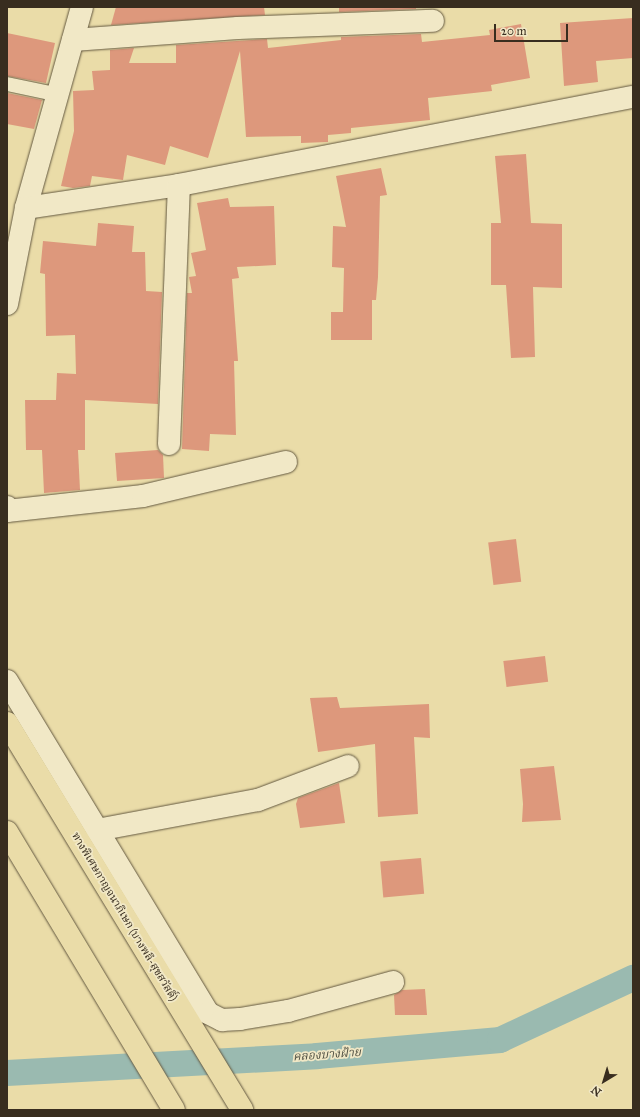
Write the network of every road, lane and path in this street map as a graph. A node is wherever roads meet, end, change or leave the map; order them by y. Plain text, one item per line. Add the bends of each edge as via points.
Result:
1 (82, 7) edge
2 (433, 21) dead end
3 (73, 40) junction
4 (7, 84) edge
5 (59, 95) junction
6 (633, 97) edge
7 (179, 185) junction
8 (26, 208) junction
9 (7, 304) edge
10 (169, 444) dead end
11 (286, 462) dead end
12 (7, 507) edge
13 (7, 681) edge
14 (7, 724) edge
15 (348, 766) dead end
16 (97, 830) junction
17 (7, 832) edge
18 (392, 982) dead end
19 (174, 1110) edge
20 (242, 1110) edge

1 - 3 street
2 - 3 street via 238,28
3 - 5 street
4 - 5 lane
5 - 8 street
6 - 7 street
7 - 8 street
7 - 10 street
8 - 9 street
11 - 12 street via 143,496 7,511
13 - 16 street
14 - 20 highway, ทางพิเศษกาญจนาภิเษก (บางพลี-สุขสวัสดิ์)
15 - 16 street via 258,800
16 - 18 street via 201,1006 214,1018 240,1019 288,1011
17 - 19 highway

